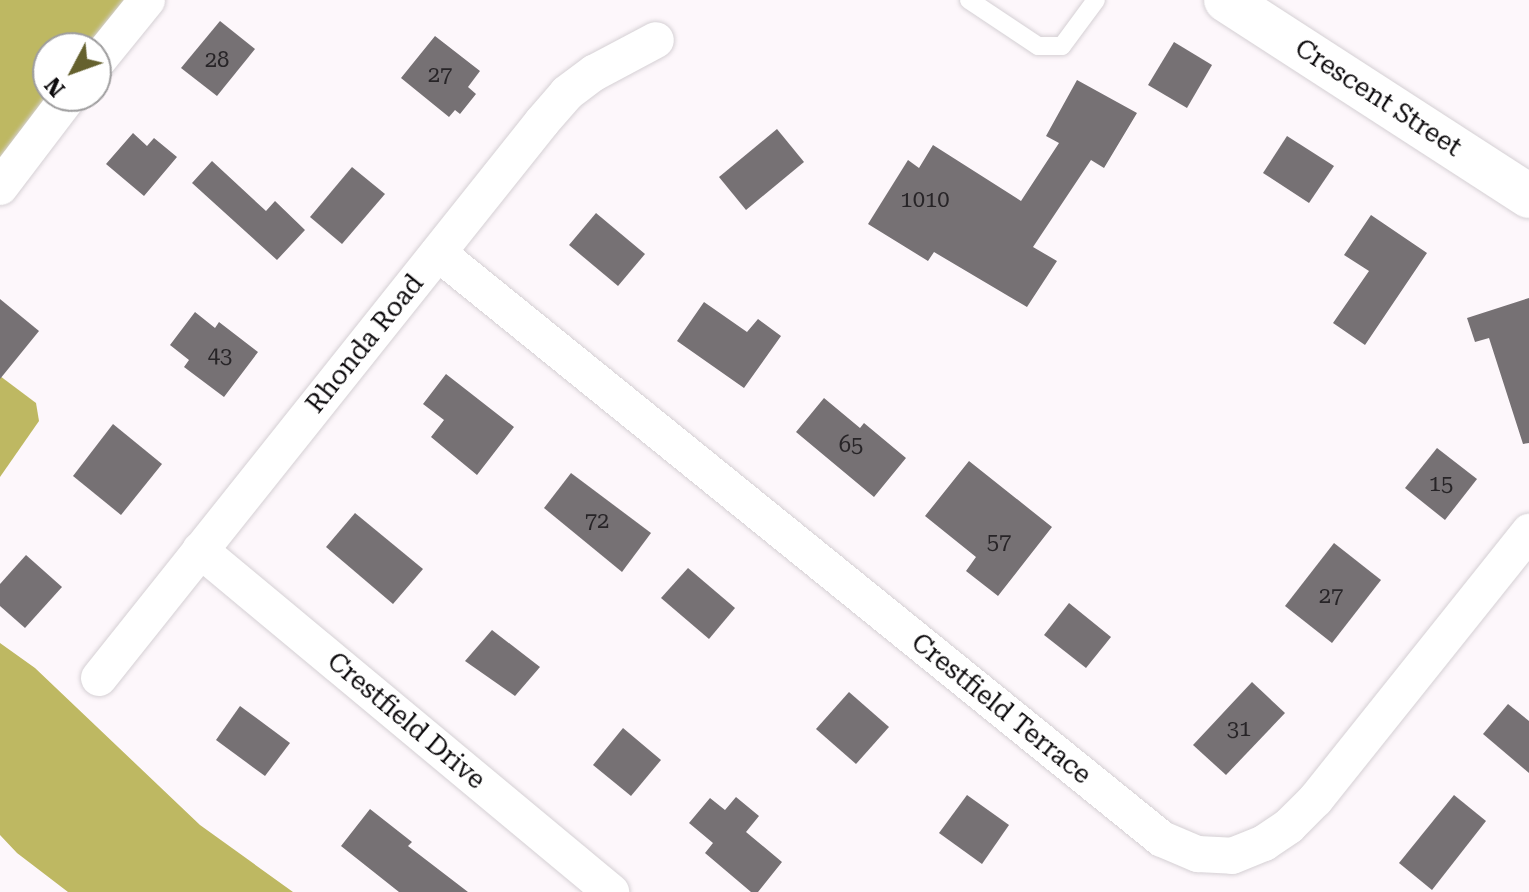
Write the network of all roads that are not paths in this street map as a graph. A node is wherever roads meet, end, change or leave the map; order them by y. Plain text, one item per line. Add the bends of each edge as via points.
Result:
1 (147, 0) edge
2 (969, 0) edge
3 (1096, 0) edge
4 (1226, 0) edge
5 (656, 40) dead end
6 (112, 43) edge
7 (56, 112) edge
8 (0, 187) edge
9 (1529, 196) edge
10 (438, 253) junction
11 (1529, 532) edge
12 (200, 550) junction
13 (99, 678) dead end
14 (611, 892) edge

1 - 6 street
2 - 3 lane via 1038,46 1062,46
4 - 9 main road, Crescent Street
5 - 10 street, Rhonda Road via 567,93
7 - 8 street
10 - 11 street, Crestfield Terrace via 1162,839 1198,854 1232,856 1289,826
10 - 12 street, Rhonda Road
12 - 13 street, Rhonda Road
12 - 14 street, Crestfield Drive

